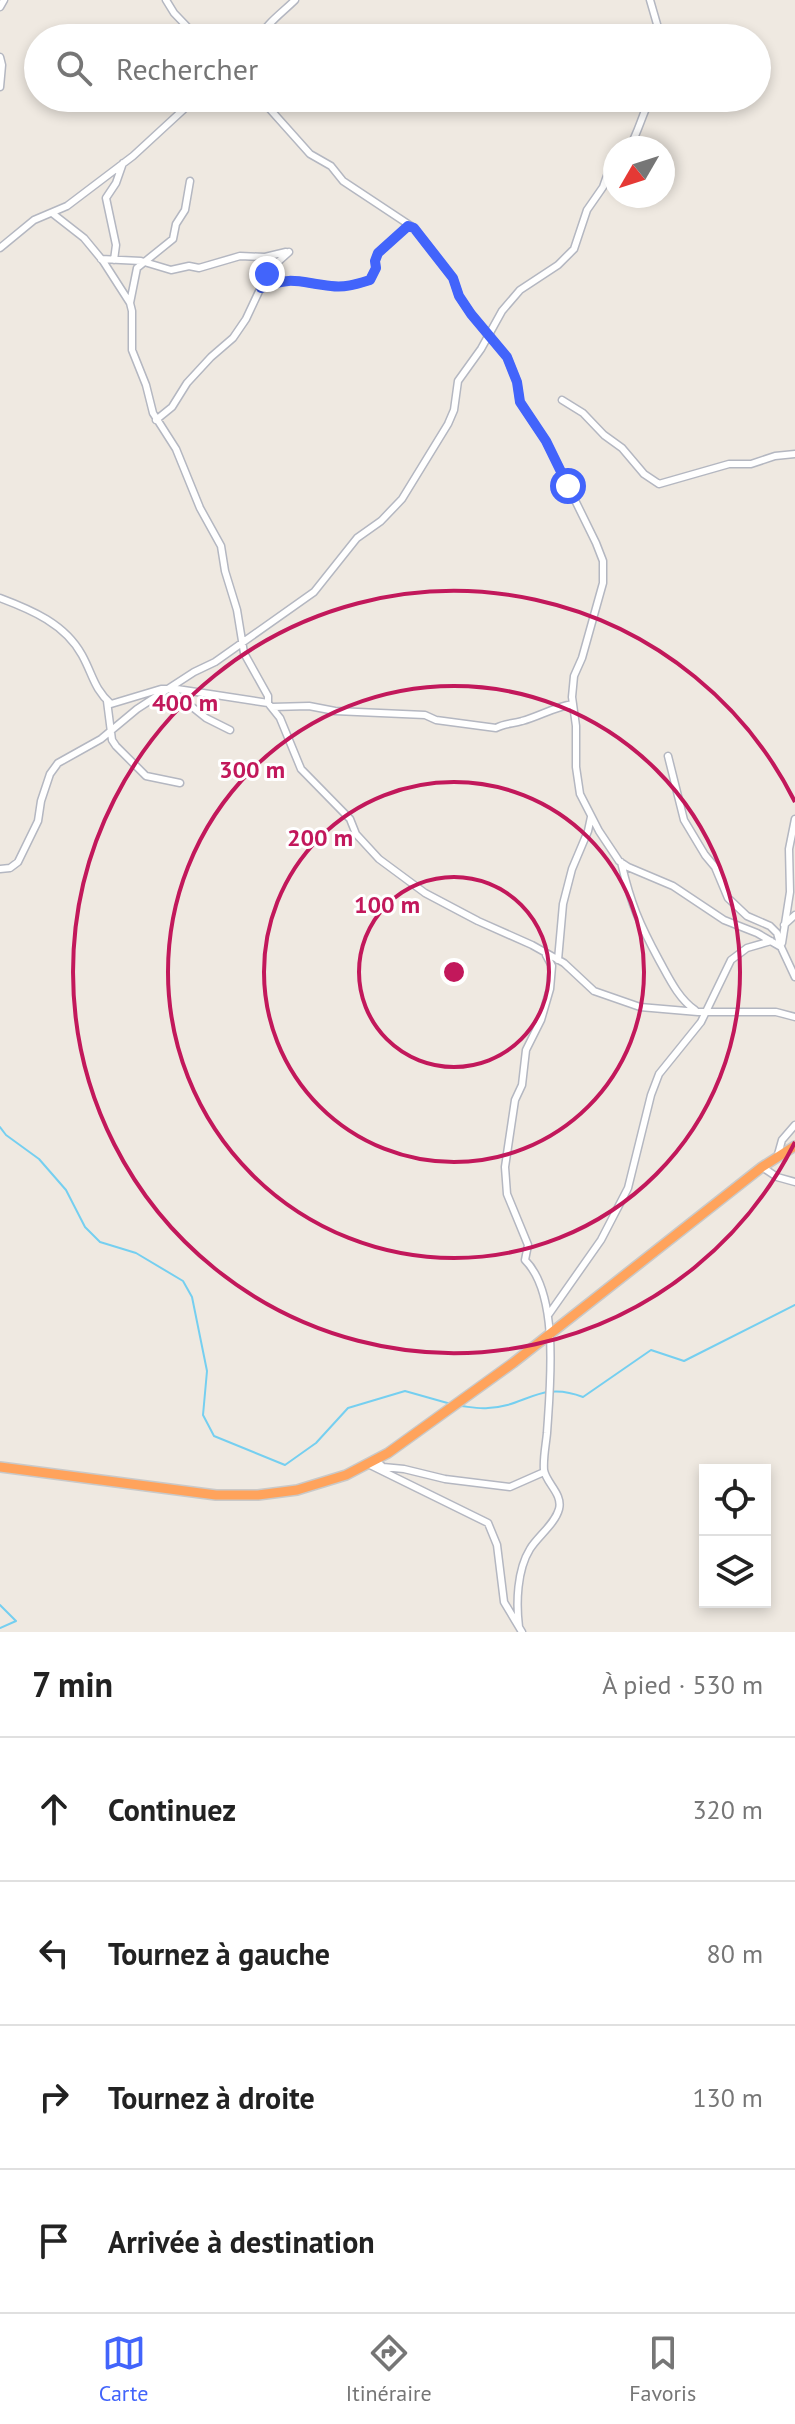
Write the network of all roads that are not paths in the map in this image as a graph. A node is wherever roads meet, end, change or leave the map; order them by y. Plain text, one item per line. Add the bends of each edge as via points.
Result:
1 (4, 0) edge
2 (166, 0) edge
3 (295, 0) edge
4 (650, 0) edge
5 (0, 7) edge
6 (185, 24) edge
7 (270, 24) edge
8 (657, 24) edge
9 (0, 57) edge
10 (0, 87) edge
11 (180, 112) edge
12 (272, 112) edge
13 (642, 112) edge
14 (635, 136) edge
15 (123, 163) junction
16 (190, 181) dead end
17 (603, 187) edge
18 (52, 213) junction
19 (408, 226) junction
20 (0, 248) edge
21 (101, 259) junction
22 (114, 260) junction
23 (145, 262) junction
24 (261, 288) junction
25 (130, 303) junction
26 (489, 333) junction
27 (562, 400) dead end
28 (156, 420) junction
29 (795, 454) edge
30 (0, 598) edge
31 (242, 644) junction
32 (169, 689) junction
33 (107, 701) junction
34 (573, 704) junction
35 (270, 705) junction
36 (112, 730) junction
37 (230, 730) dead end
38 (668, 756) dead end
39 (180, 783) dead end
40 (591, 817) junction
41 (795, 819) edge
42 (621, 862) junction
43 (0, 869) edge
44 (795, 915) edge
45 (784, 925) junction
46 (771, 941) junction
47 (781, 947) junction
48 (545, 952) junction
49 (558, 960) junction
50 (794, 976) edge
51 (795, 985) edge
52 (702, 1012) junction
53 (795, 1017) edge
54 (795, 1125) edge
55 (795, 1146) edge
56 (777, 1158) junction
57 (762, 1167) junction
58 (795, 1182) edge
59 (549, 1314) junction
60 (548, 1337) junction
61 (372, 1462) junction
62 (0, 1467) edge
63 (544, 1472) junction
64 (521, 1630) edge

1 - 5 street
2 - 6 street
3 - 7 street
4 - 8 street
9 - 10 street
11 - 15 street
12 - 19 street via 310,154
13 - 14 street
15 - 18 street
15 - 22 street via 106,198
16 - 23 street via 173,239
17 - 26 street via 583,217 574,249 513,297
18 - 20 street via 34,220
18 - 21 street
19 - 24 street via 378,253 370,280 334,287 283,280
19 - 26 street via 453,278 459,296
21 - 22 street
21 - 25 street
22 - 23 street
23 - 24 street via 171,270 289,252 269,270
23 - 25 street via 135,271
24 - 28 street via 233,338
25 - 28 street via 132,350
26 - 31 street via 458,381 448,424 402,499 357,538 314,592
26 - 34 street via 507,357 520,402 546,441 603,561 597,608 574,676
27 - 29 street via 659,484 729,464
28 - 31 street via 176,449 221,546
30 - 33 street via 64,630
31 - 32 street
31 - 35 street
32 - 33 street
32 - 35 street
32 - 36 street
32 - 37 street
33 - 36 street
34 - 35 street via 496,728 425,715
34 - 40 street via 576,767
35 - 48 street via 301,769 350,819 379,859 425,893
36 - 39 street via 116,746 146,776
36 - 43 street via 58,763 18,862
38 - 47 street via 684,820 728,898 747,916 770,926
40 - 42 street
40 - 49 street via 563,904
41 - 45 street
42 - 46 street
42 - 52 street via 650,948 682,998
44 - 45 street
45 - 47 street
46 - 47 street
46 - 52 street via 731,960
47 - 50 street
48 - 49 street
48 - 59 street via 552,966 550,989 526,1050 505,1167 507,1194 528,1245 525,1260 534,1268
49 - 52 street via 594,991 640,1007
50 - 51 street
52 - 53 street
52 - 59 street via 659,1074 628,1188 601,1240
54 - 56 street via 782,1140
55 - 56 highway
56 - 57 highway
57 - 58 street
57 - 60 highway
59 - 60 street
60 - 61 highway
60 - 63 street
61 - 62 highway via 297,1490 258,1495 216,1495
61 - 63 street via 510,1487
61 - 64 street via 488,1523 497,1545 504,1602
63 - 64 street via 559,1499 559,1510 522,1565 517,1611

